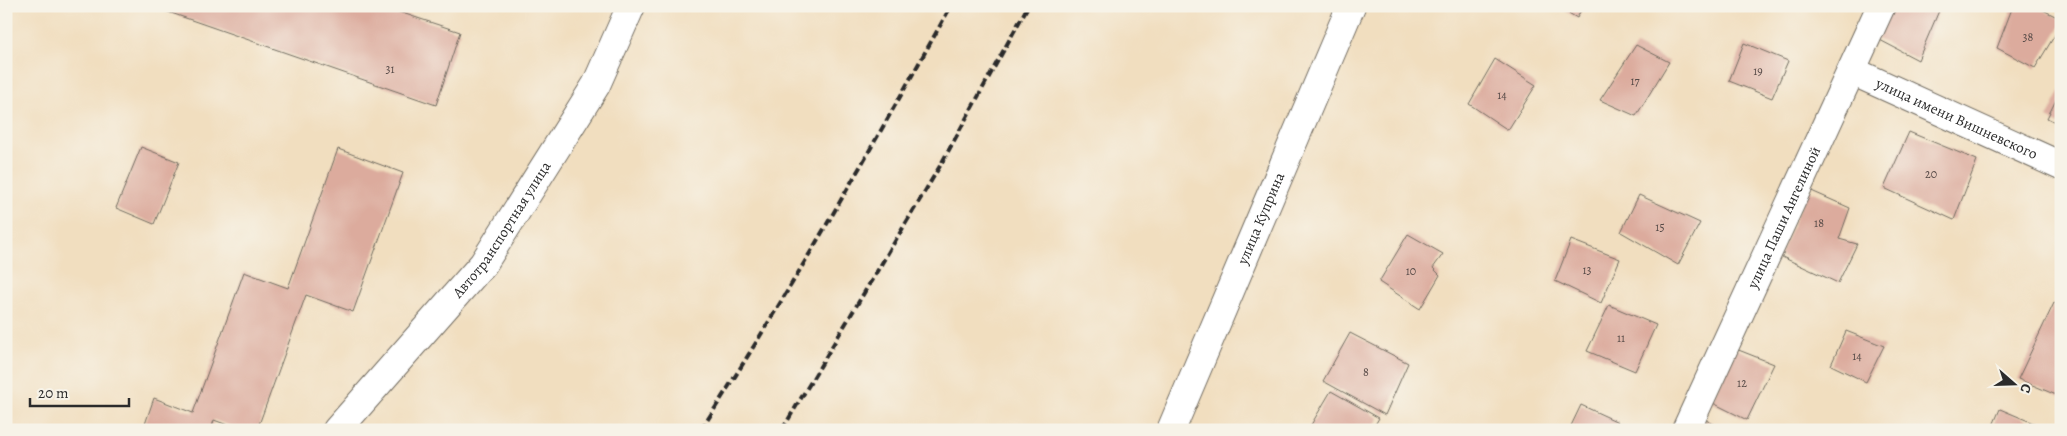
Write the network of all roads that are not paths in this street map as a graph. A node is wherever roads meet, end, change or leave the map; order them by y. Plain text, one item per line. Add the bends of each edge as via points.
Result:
1 (631, 6) edge
2 (1351, 6) edge
3 (1881, 6) edge
4 (1852, 71) junction
5 (2061, 166) edge
6 (337, 430) edge
7 (1171, 430) edge
8 (1686, 430) edge

1 - 6 street, Автотранспортная улица via 596,85 483,264
2 - 7 street, улица Куприна
3 - 4 street, улица Паши Ангелиной
4 - 5 street, улица имени Вишневского
4 - 8 street, улица Паши Ангелиной

